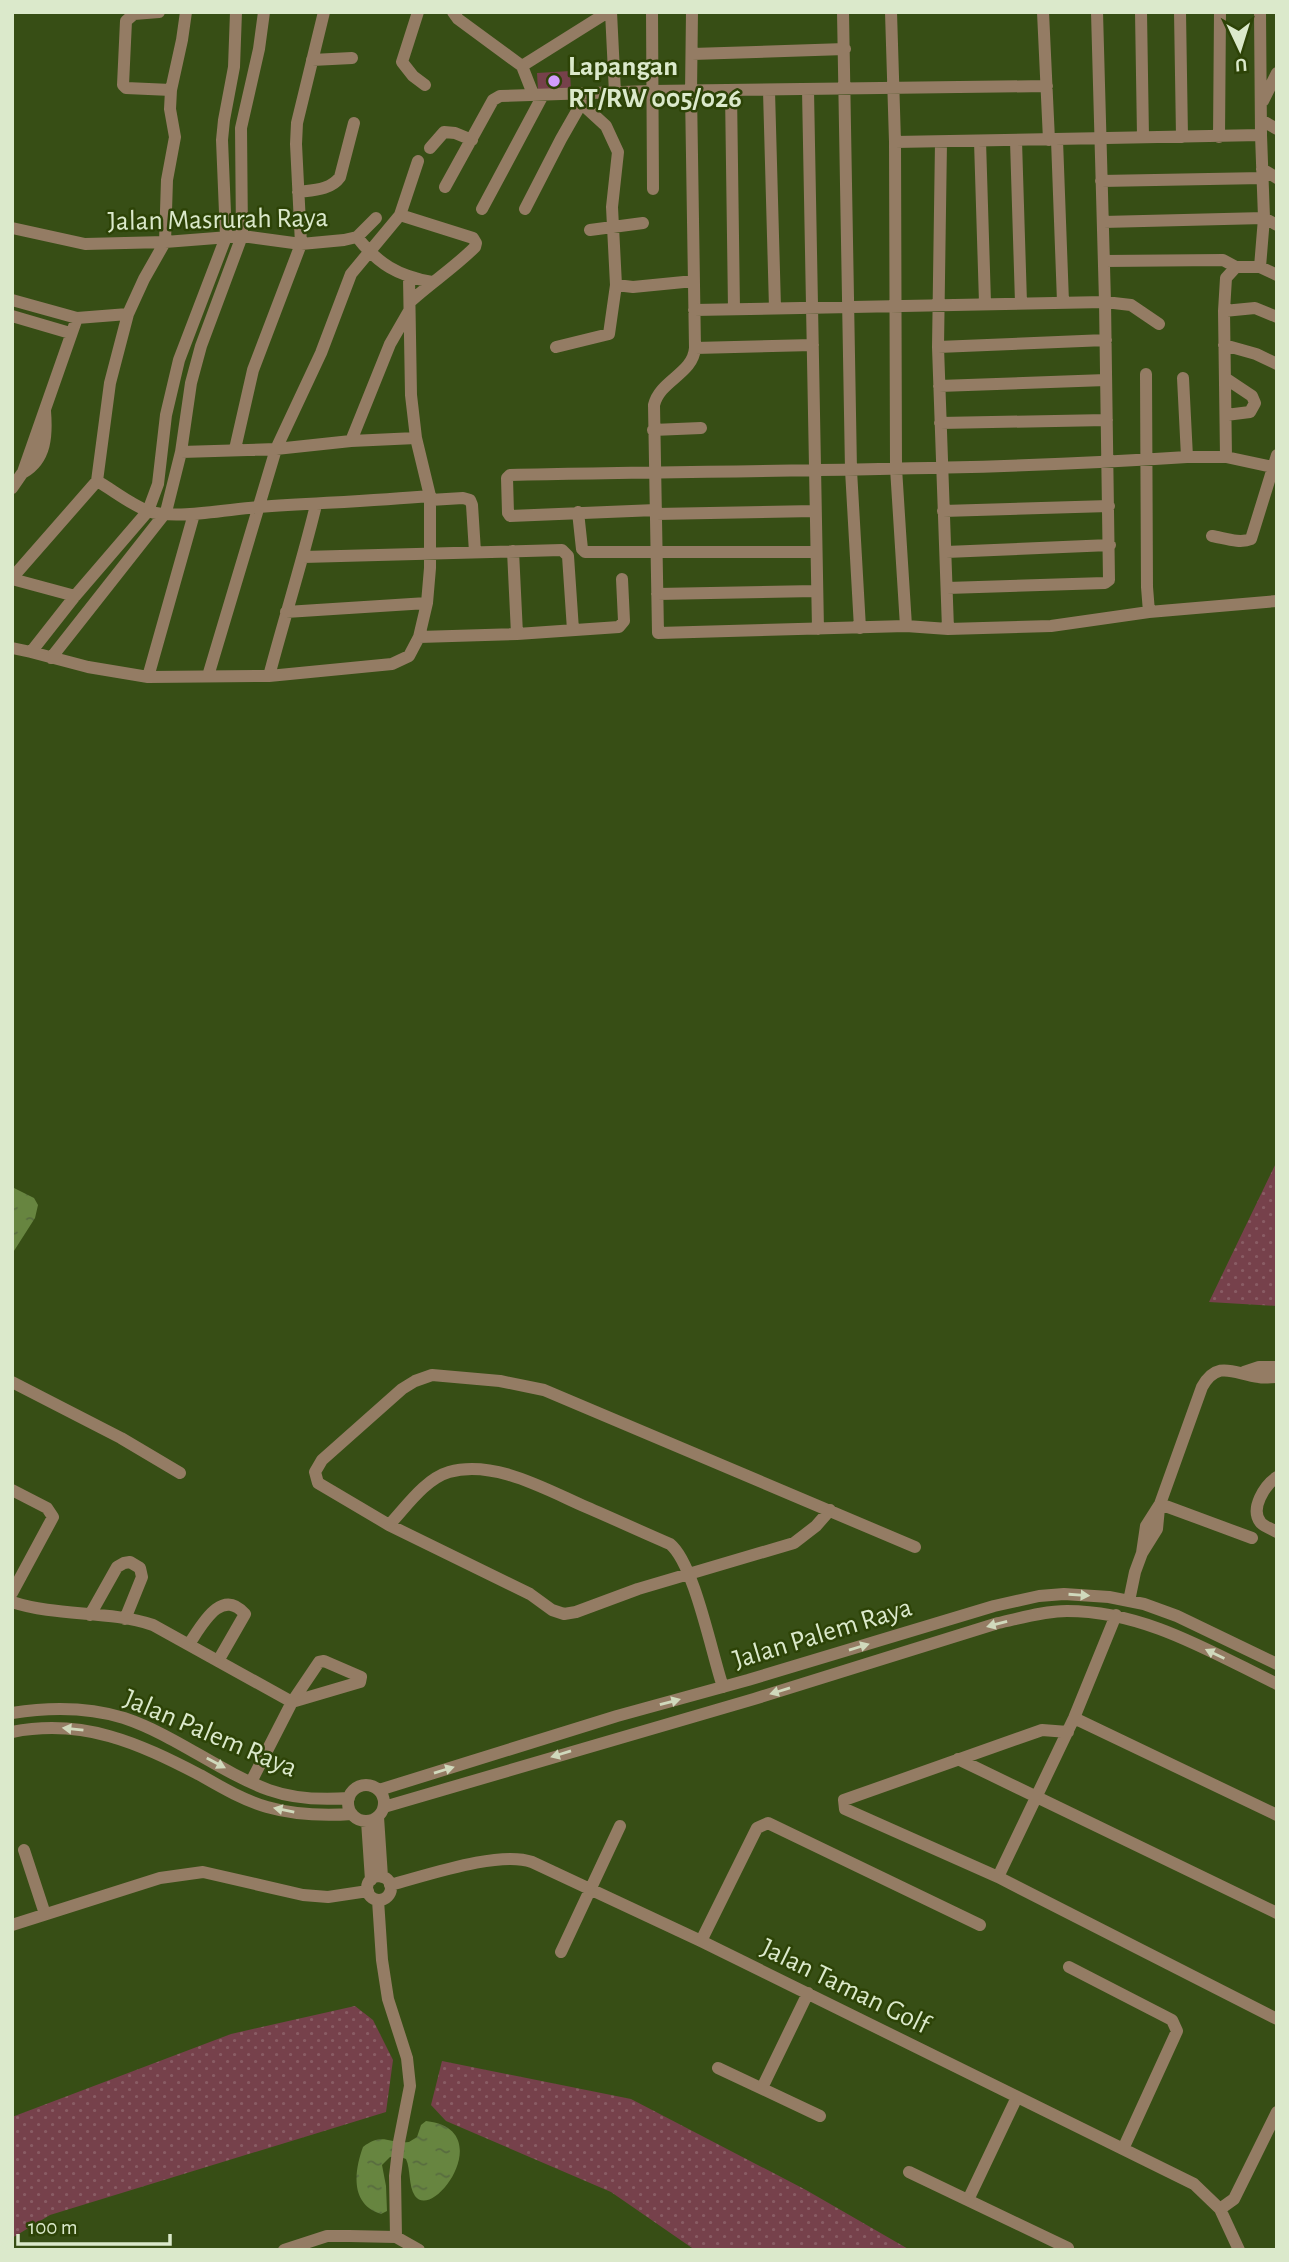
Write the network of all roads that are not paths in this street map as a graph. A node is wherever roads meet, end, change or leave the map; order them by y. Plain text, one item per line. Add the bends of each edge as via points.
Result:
1 (159, 12) edge
2 (186, 12) edge
3 (236, 12) edge
4 (264, 12) edge
5 (324, 12) edge
6 (418, 12) edge
7 (610, 12) edge
8 (652, 12) edge
9 (692, 12) edge
10 (843, 12) edge
11 (891, 12) edge
12 (1043, 12) edge
13 (1097, 12) edge
14 (1141, 12) edge
15 (1180, 12) edge
16 (1220, 12) edge
17 (1260, 12) edge
18 (451, 13) edge
19 (845, 49) junction
20 (692, 54) junction
21 (352, 58) dead end
22 (312, 60) junction
23 (523, 66) junction
24 (1276, 78) edge
25 (425, 85) dead end
26 (1047, 86) junction
27 (846, 89) junction
28 (893, 89) junction
29 (171, 90) junction
30 (808, 90) junction
31 (652, 91) junction
32 (769, 91) junction
33 (691, 92) junction
34 (731, 92) junction
35 (615, 93) junction
36 (538, 94) junction
37 (584, 99) junction
38 (1262, 104) junction
39 (1261, 120) junction
40 (354, 123) dead end
41 (1277, 129) edge
42 (1261, 135) junction
43 (1143, 137) junction
44 (1182, 137) junction
45 (1220, 137) junction
46 (1100, 138) junction
47 (472, 139) junction
48 (1053, 140) junction
49 (979, 141) junction
50 (1016, 141) junction
51 (895, 142) junction
52 (941, 142) junction
53 (430, 148) dead end
54 (418, 161) dead end
55 (1263, 173) junction
56 (1277, 178) edge
57 (1101, 181) junction
58 (445, 187) dead end
59 (653, 189) dead end
60 (298, 192) junction
61 (482, 209) dead end
62 (525, 209) dead end
63 (400, 215) junction
64 (376, 218) dead end
65 (1264, 218) junction
66 (1103, 222) junction
67 (643, 223) dead end
68 (1277, 225) edge
69 (613, 226) junction
70 (12, 228) edge
71 (590, 230) dead end
72 (242, 236) junction
73 (226, 237) junction
74 (357, 237) junction
75 (164, 242) junction
76 (301, 244) junction
77 (369, 253) junction
78 (1104, 261) junction
79 (1236, 267) junction
80 (1260, 267) junction
81 (1277, 275) edge
82 (409, 278) junction
83 (694, 281) junction
84 (432, 282) junction
85 (616, 285) junction
86 (12, 300) edge
87 (1063, 302) junction
88 (1105, 302) junction
89 (985, 303) junction
90 (1021, 303) junction
91 (937, 304) junction
92 (411, 305) junction
93 (849, 307) junction
94 (894, 307) junction
95 (775, 308) junction
96 (812, 308) junction
97 (734, 309) junction
98 (694, 310) junction
99 (1224, 310) junction
100 (128, 314) junction
101 (12, 316) edge
102 (1277, 317) edge
103 (77, 318) junction
104 (1159, 324) dead end
105 (70, 334) junction
106 (1105, 341) junction
107 (813, 345) junction
108 (1224, 345) junction
109 (938, 346) junction
110 (556, 347) dead end
111 (695, 348) junction
112 (1277, 365) edge
113 (1146, 374) dead end
114 (1183, 378) dead end
115 (1225, 378) junction
116 (1106, 380) junction
117 (939, 386) junction
118 (1226, 415) junction
119 (1107, 420) junction
120 (940, 423) junction
121 (701, 428) dead end
122 (653, 429) junction
123 (416, 438) junction
124 (351, 441) junction
125 (235, 449) junction
126 (276, 450) junction
127 (181, 452) junction
128 (1187, 457) junction
129 (1226, 457) junction
130 (1147, 460) junction
131 (1108, 462) junction
132 (1275, 463) edge
133 (896, 468) junction
134 (942, 469) junction
135 (851, 470) junction
136 (814, 471) junction
137 (654, 472) junction
138 (97, 481) junction
139 (12, 488) edge
140 (430, 498) junction
141 (316, 505) junction
142 (1109, 506) junction
143 (259, 507) junction
144 (943, 510) junction
145 (148, 511) junction
146 (816, 511) junction
147 (166, 512) junction
148 (578, 512) junction
149 (656, 512) junction
150 (194, 514) junction
151 (1212, 536) dead end
152 (1110, 545) junction
153 (513, 551) junction
154 (431, 552) junction
155 (475, 552) junction
156 (815, 552) junction
157 (946, 552) junction
158 (657, 553) junction
159 (303, 557) junction
160 (12, 579) edge
161 (622, 579) dead end
162 (947, 588) junction
163 (816, 591) junction
164 (657, 594) junction
165 (75, 596) junction
166 (1277, 601) edge
167 (426, 603) junction
168 (286, 612) junction
169 (1149, 612) junction
170 (906, 626) junction
171 (860, 628) junction
172 (818, 629) junction
173 (948, 629) junction
174 (573, 630) junction
175 (517, 634) junction
176 (419, 637) junction
177 (12, 648) edge
178 (31, 652) junction
179 (51, 658) junction
180 (208, 676) junction
181 (269, 676) junction
182 (148, 677) junction
183 (1277, 1367) edge
184 (1244, 1372) junction
185 (1277, 1377) edge
186 (12, 1382) edge
187 (180, 1473) dead end
188 (1277, 1476) edge
189 (12, 1490) edge
190 (1160, 1504) junction
191 (830, 1510) junction
192 (389, 1525) junction
193 (1277, 1532) edge
194 (1252, 1538) dead end
195 (915, 1547) dead end
196 (689, 1575) junction
197 (12, 1593) edge
198 (1129, 1601) junction
199 (12, 1602) edge
200 (90, 1615) junction
201 (1116, 1615) junction
202 (125, 1619) junction
203 (189, 1644) junction
204 (218, 1661) junction
205 (1277, 1664) edge
206 (1277, 1684) edge
207 (723, 1687) junction
208 (292, 1702) junction
209 (12, 1713) edge
210 (1074, 1717) junction
211 (12, 1732) edge
212 (1068, 1732) junction
213 (958, 1759) junction
214 (251, 1782) junction
215 (379, 1790) junction
216 (1037, 1796) junction
217 (349, 1798) junction
218 (352, 1814) junction
219 (376, 1815) junction
220 (1277, 1815) edge
221 (620, 1826) dead end
222 (24, 1850) dead end
223 (999, 1877) junction
224 (378, 1883) junction
225 (591, 1890) junction
226 (378, 1900) junction
227 (1277, 1913) edge
228 (45, 1914) junction
229 (12, 1925) edge
230 (980, 1925) dead end
231 (701, 1941) junction
232 (561, 1952) dead end
233 (1069, 1967) dead end
234 (808, 1993) junction
235 (1277, 2020) edge
236 (718, 2068) dead end
237 (762, 2088) junction
238 (1017, 2097) junction
239 (1277, 2112) edge
240 (820, 2116) dead end
241 (1123, 2149) junction
242 (909, 2172) dead end
243 (968, 2200) junction
244 (1220, 2209) junction
245 (396, 2237) junction
246 (330, 2243) edge
247 (1068, 2248) edge
248 (284, 2250) edge
249 (419, 2250) edge
250 (1239, 2250) edge

1 - 29 street via 134,14 126,21 124,85
2 - 29 street
3 - 73 street via 234,67 222,140
4 - 72 street via 241,128
5 - 22 street
6 - 25 street via 402,61
7 - 23 street
7 - 35 street
8 - 31 street
9 - 20 street
10 - 19 street
11 - 28 street
12 - 26 street
13 - 46 street
14 - 43 street
15 - 44 street
16 - 45 street
17 - 38 street
18 - 23 street
19 - 20 street
19 - 27 street
20 - 33 street
21 - 22 street
22 - 60 street via 298,123
23 - 36 street
24 - 38 street
26 - 28 street
26 - 48 street
27 - 28 street
27 - 30 street
27 - 93 street
28 - 51 street
29 - 75 street via 175,137
30 - 32 street
30 - 96 street
31 - 33 street
31 - 35 street
31 - 59 street
32 - 34 street
32 - 95 street
33 - 34 street
33 - 83 street
34 - 97 street
35 - 37 street
36 - 37 street
36 - 47 street via 495,98
36 - 61 street
37 - 62 street
37 - 69 street via 606,126 618,152
38 - 39 street
39 - 41 street
39 - 42 street
40 - 60 street via 336,182
42 - 45 street
42 - 55 street
43 - 44 street
43 - 46 street
44 - 45 street
46 - 48 street
46 - 57 street
47 - 53 street via 444,132
47 - 58 street
48 - 50 street
48 - 87 street
49 - 50 street
49 - 52 street
49 - 89 street
50 - 90 street
51 - 52 street
51 - 94 street
52 - 91 street
54 - 63 street
55 - 56 street
55 - 57 street
55 - 65 street
57 - 66 street
60 - 76 street
63 - 77 street
63 - 84 street via 475,240 475,247
64 - 74 street, Jalan Masrurah Raya
65 - 66 street
65 - 68 street
65 - 80 street
66 - 78 street
67 - 69 street
69 - 71 street
69 - 85 street
70 - 75 street, Jalan Masrurah Raya via 85,244
72 - 73 street, Jalan Masrurah Raya
72 - 76 street, Jalan Masrurah Raya
72 - 127 street via 201,346 185,411
73 - 75 street, Jalan Masrurah Raya
73 - 145 street via 179,360 166,415 158,484
74 - 76 street, Jalan Masrurah Raya
74 - 77 street
75 - 100 street
76 - 125 street via 253,370
77 - 82 street
77 - 126 street via 351,274
78 - 79 street via 1223,260
78 - 88 street
79 - 80 street
79 - 99 street via 1226,278
80 - 81 street
82 - 84 street
82 - 92 street
83 - 85 street
83 - 98 street
84 - 92 street
85 - 110 street via 609,334
86 - 103 street
87 - 88 street
87 - 90 street
88 - 104 street via 1131,305
88 - 106 street
89 - 90 street
89 - 91 street
91 - 94 street
91 - 109 street
92 - 123 street via 410,376
92 - 124 street
93 - 94 street
93 - 96 street
93 - 135 street
94 - 133 street
95 - 96 street
95 - 97 street
96 - 107 street
97 - 98 street
98 - 111 street
99 - 102 street via 1255,308
99 - 108 street
100 - 103 street
100 - 138 street via 110,383
101 - 105 street
103 - 105 street
105 - 139 street via 44,408 46,440 35,464
106 - 109 street
106 - 116 street
107 - 111 street
107 - 136 street
108 - 112 street
108 - 115 street
109 - 117 street
111 - 122 street via 692,362 657,394
113 - 130 street
114 - 128 street
115 - 118 street
115 - 118 street via 1255,403 1248,413
116 - 117 street
116 - 119 street
117 - 120 street
118 - 129 street
119 - 120 street
119 - 131 street
120 - 134 street
121 - 122 street
122 - 137 street
123 - 124 street
123 - 140 street
124 - 126 street
125 - 126 street
125 - 127 street
126 - 143 street
127 - 147 street
128 - 129 street
128 - 130 street
129 - 132 street
130 - 131 street
130 - 169 street
131 - 134 street
131 - 142 street
132 - 151 street via 1250,540
133 - 134 street
133 - 135 street
133 - 170 street
134 - 144 street
135 - 136 street
135 - 171 street
136 - 137 street
136 - 146 street
137 - 148 street via 507,478 509,515
137 - 149 street
138 - 145 street
138 - 160 street
140 - 141 street
140 - 154 street
140 - 155 street via 470,500
141 - 143 street
141 - 159 street
142 - 144 street
142 - 152 street
143 - 150 street
143 - 180 street
144 - 157 street
145 - 147 street
145 - 165 street
146 - 149 street
146 - 156 street
147 - 150 street
147 - 179 street
148 - 149 street
148 - 158 street via 583,552
149 - 158 street
150 - 182 street
152 - 157 street
152 - 162 street via 1107,583
153 - 155 street
153 - 174 street via 558,549 567,553
153 - 175 street
154 - 155 street
154 - 159 street
154 - 167 street
156 - 158 street
156 - 163 street
157 - 162 street
158 - 164 street
159 - 168 street
160 - 165 street
161 - 174 street via 622,624
162 - 173 street
163 - 164 street
163 - 172 street
164 - 172 street via 659,634
165 - 178 street
166 - 169 street
167 - 168 street
167 - 176 street
168 - 181 street
169 - 173 street via 1051,626
170 - 171 street
170 - 173 street
171 - 172 street
174 - 175 street
175 - 176 street
176 - 181 street via 409,656 392,664
177 - 178 street
178 - 179 street
179 - 182 street
180 - 181 street
180 - 182 street
183 - 184 street
184 - 185 street
184 - 190 street via 1219,1371 1208,1377
186 - 187 street
188 - 193 street via 1266,1486 1257,1512 1262,1524
189 - 197 street via 47,1508 52,1517
190 - 194 street
190 - 198 street via 1157,1529 1142,1553
191 - 192 street via 544,1390 432,1375 402,1389 322,1460 315,1472 318,1483
191 - 195 street
191 - 196 street via 794,1543
192 - 196 street via 564,1614
192 - 196 street via 426,1486 445,1474 494,1471 528,1481 670,1544
196 - 207 street
198 - 205 street, Jalan Palem Raya via 1177,1616
207 -> 198 street, Jalan Palem Raya via 1039,1596
199 - 200 street via 36,1610
200 - 202 street
200 - 202 street via 117,1567 131,1562 142,1577
206 -> 201 street, Jalan Palem Raya via 1172,1633
201 - 210 street
201 -> 219 street, Jalan Palem Raya via 1066,1611 999,1623
202 - 203 street via 153,1625
203 - 204 street
203 - 204 street via 212,1613 232,1604 245,1614
204 - 208 street
215 -> 207 street, Jalan Palem Raya
208 - 208 street via 319,1662 361,1677 360,1682
208 - 214 street
209 -> 214 street, Jalan Palem Raya via 62,1708 124,1718
210 - 212 street
210 - 220 street
218 -> 211 street, Jalan Palem Raya via 298,1814 265,1806 155,1752 104,1734 60,1728
212 - 213 street via 1042,1730
212 - 216 street
213 - 216 street
213 - 223 street via 844,1800 845,1810
214 - 217 street, Jalan Palem Raya via 307,1798
215 - 217 street via 362,1785
215 - 219 street via 384,1801
216 - 223 street
216 - 227 street
217 - 218 street
218 - 219 street via 361,1821
219 - 224 street
221 - 225 street
222 - 228 street
223 - 235 street
224 - 225 street, Jalan Taman Golf via 517,1858
224 - 226 street via 371,1897
224 - 226 street via 388,1896
224 - 228 street, Jalan Taman Golf via 328,1897 203,1872 160,1878
225 - 231 street, Jalan Taman Golf
225 - 232 street
226 - 245 street via 388,1999 407,2058 410,2087 395,2176
228 - 229 street, Jalan Taman Golf
230 - 231 street via 768,1823 757,1828
231 - 234 street, Jalan Taman Golf
233 - 241 street via 1176,2026
234 - 237 street
234 - 238 street, Jalan Taman Golf
236 - 237 street
237 - 240 street
238 - 241 street, Jalan Taman Golf
238 - 243 street
239 - 244 street via 1234,2199
241 - 244 street, Jalan Taman Golf via 1194,2184
242 - 243 street
243 - 247 street
244 - 250 street, Jalan Taman Golf
245 - 246 street
245 - 249 street
246 - 248 street

